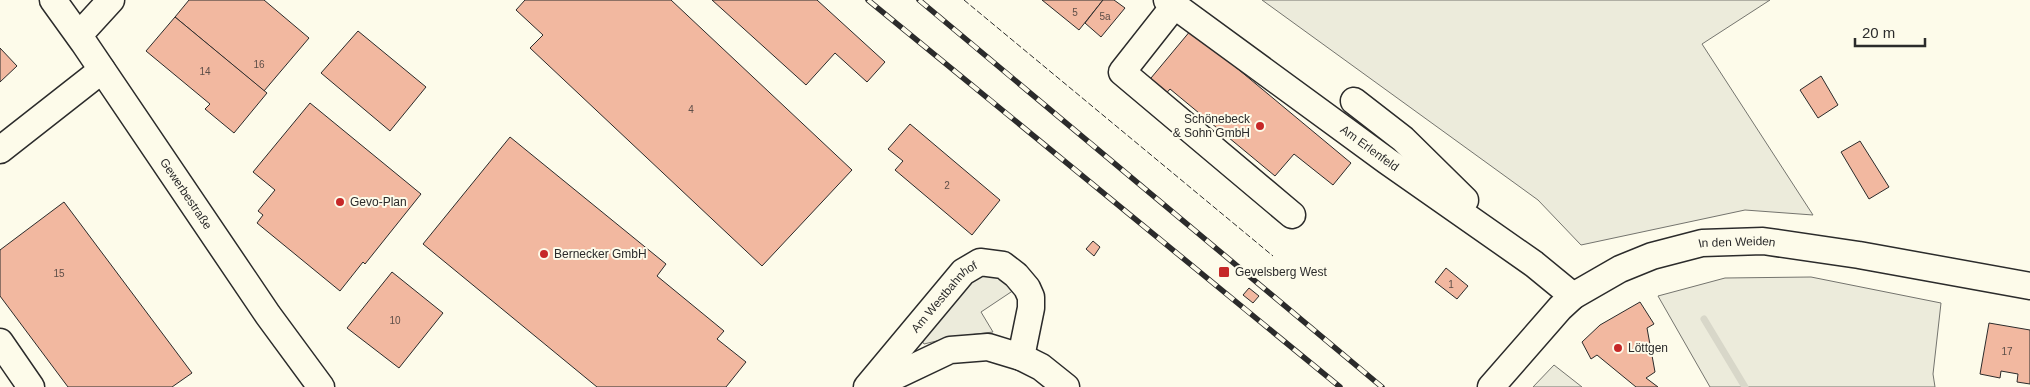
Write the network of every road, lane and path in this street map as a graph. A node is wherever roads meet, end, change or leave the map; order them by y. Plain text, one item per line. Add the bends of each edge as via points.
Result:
1 (53, 0) edge
2 (111, 0) edge
3 (1170, 3) edge
4 (79, 35) junction
5 (102, 70) junction
6 (1354, 101) dead end
7 (0, 150) edge
8 (1292, 215) dead end
9 (1475, 224) junction
10 (2030, 286) edge
11 (1573, 296) junction
12 (0, 342) edge
13 (1021, 357) junction
14 (31, 387) edge
15 (321, 387) edge
16 (867, 387) edge
17 (872, 387) edge
18 (1066, 387) edge
19 (1491, 387) edge

1 - 4 street, Gewerbestraße
2 - 4 street
3 - 8 street via 1122,72
3 - 9 street, Am Erlenfeld
4 - 5 street, Gewerbestraße
5 - 7 street
5 - 15 street, Gewerbestraße via 268,315
6 - 9 street via 1403,139 1468,202
9 - 11 street, Am Erlenfeld via 1534,264
10 - 11 street, In den Weiden via 1763,241 1702,243 1652,256 1620,269
11 - 19 street, In den Weiden
12 - 14 street
13 - 16 street, Am Westbahnhof via 1031,298 1027,288 1003,265 980,262 963,272
13 - 17 street via 988,347 950,350
13 - 18 street via 1041,367

